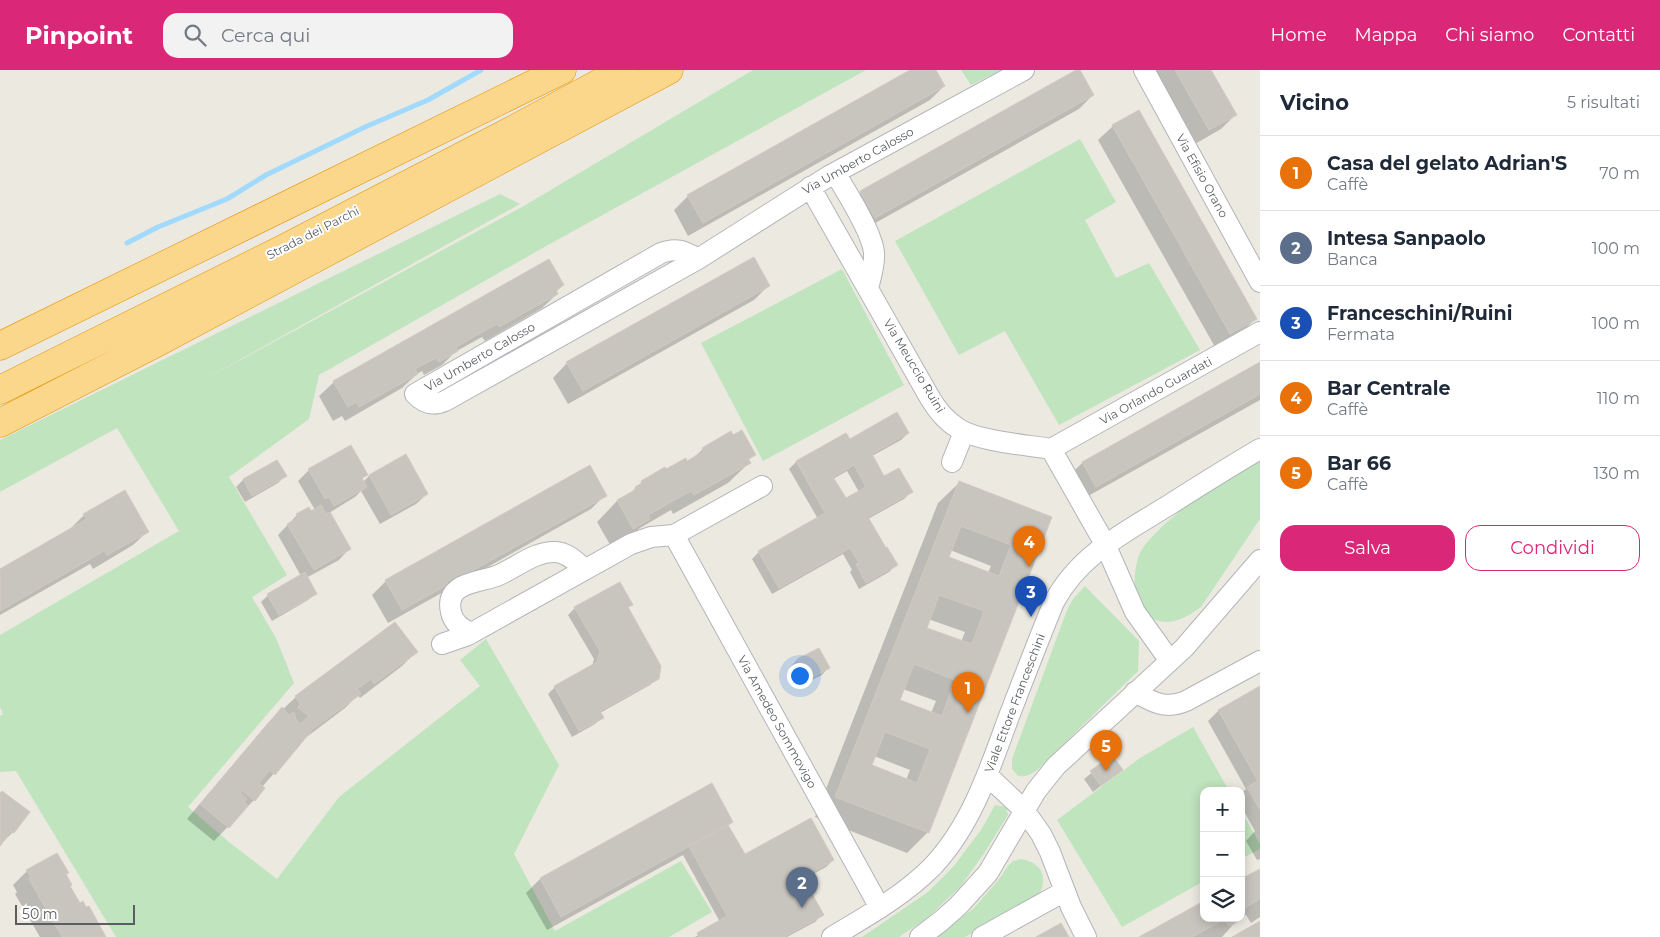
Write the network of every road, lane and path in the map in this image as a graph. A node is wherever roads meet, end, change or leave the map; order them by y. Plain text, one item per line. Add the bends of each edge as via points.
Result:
1 (533, 70) edge
2 (562, 70) edge
3 (624, 70) edge
4 (669, 70) edge
5 (1024, 70) edge
6 (1144, 70) edge
7 (428, 137) junction
8 (835, 173) junction
9 (810, 187) junction
10 (698, 259) junction
11 (1260, 282) edge
12 (868, 288) junction
13 (569, 306) junction
14 (580, 325) junction
15 (1260, 332) edge
16 (0, 346) edge
17 (0, 390) edge
18 (0, 423) edge
19 (964, 432) junction
20 (1051, 449) junction
21 (1260, 449) edge
22 (952, 462) dead end
23 (762, 486) dead end
24 (674, 535) junction
25 (1105, 544) junction
26 (1260, 560) edge
27 (585, 569) junction
28 (472, 633) junction
29 (442, 644) dead end
30 (1170, 661) junction
31 (1260, 661) edge
32 (1135, 692) junction
33 (987, 775) junction
34 (1024, 810) junction
35 (1065, 891) junction
36 (880, 908) junction
37 (832, 937) edge
38 (920, 937) edge
39 (982, 937) edge
40 (1086, 937) edge

1 - 7 highway
2 - 7 highway
3 - 17 highway, Strada dei Parchi via 294,243
4 - 18 highway
5 - 8 street, Via Umberto Calosso
6 - 11 street, Via Efisio Orano
7 - 16 highway
8 - 9 street, Via Umberto Calosso
8 - 12 street via 873,245 874,265
9 - 10 street, Via Umberto Calosso
9 - 12 street, Via Meuccio Ruini
10 - 13 street, Via Umberto Calosso via 683,250 666,251
10 - 14 street, Via Umberto Calosso
12 - 19 street, Via Meuccio Ruini via 933,404
13 - 14 street
13 - 14 street, Via Umberto Calosso via 415,394 427,404 442,402
15 - 20 street, Via Orlando Guardati
19 - 20 street, Via Meuccio Ruini
19 - 22 street
20 - 25 street
21 - 25 street, Viale Ettore Franceschini
23 - 24 street
24 - 27 street via 651,537 632,544
24 - 36 street, Via Amedeo Sommovigo
25 - 30 street via 1135,612
25 - 33 street, Viale Ettore Franceschini via 1074,573 1054,602
26 - 30 street
27 - 28 street
27 - 28 street via 568,555 556,552 536,556 496,576 464,585 451,600 450,611 454,621
28 - 29 street
30 - 32 street
31 - 32 street via 1177,704 1152,702
32 - 34 street via 1056,766
33 - 34 street
33 - 36 street, Viale Ettore Franceschini via 963,825 942,855 911,886
34 - 35 street via 1046,843
34 - 38 street via 988,873 958,906
35 - 39 street
35 - 40 street
36 - 37 street, Viale Ettore Franceschini

